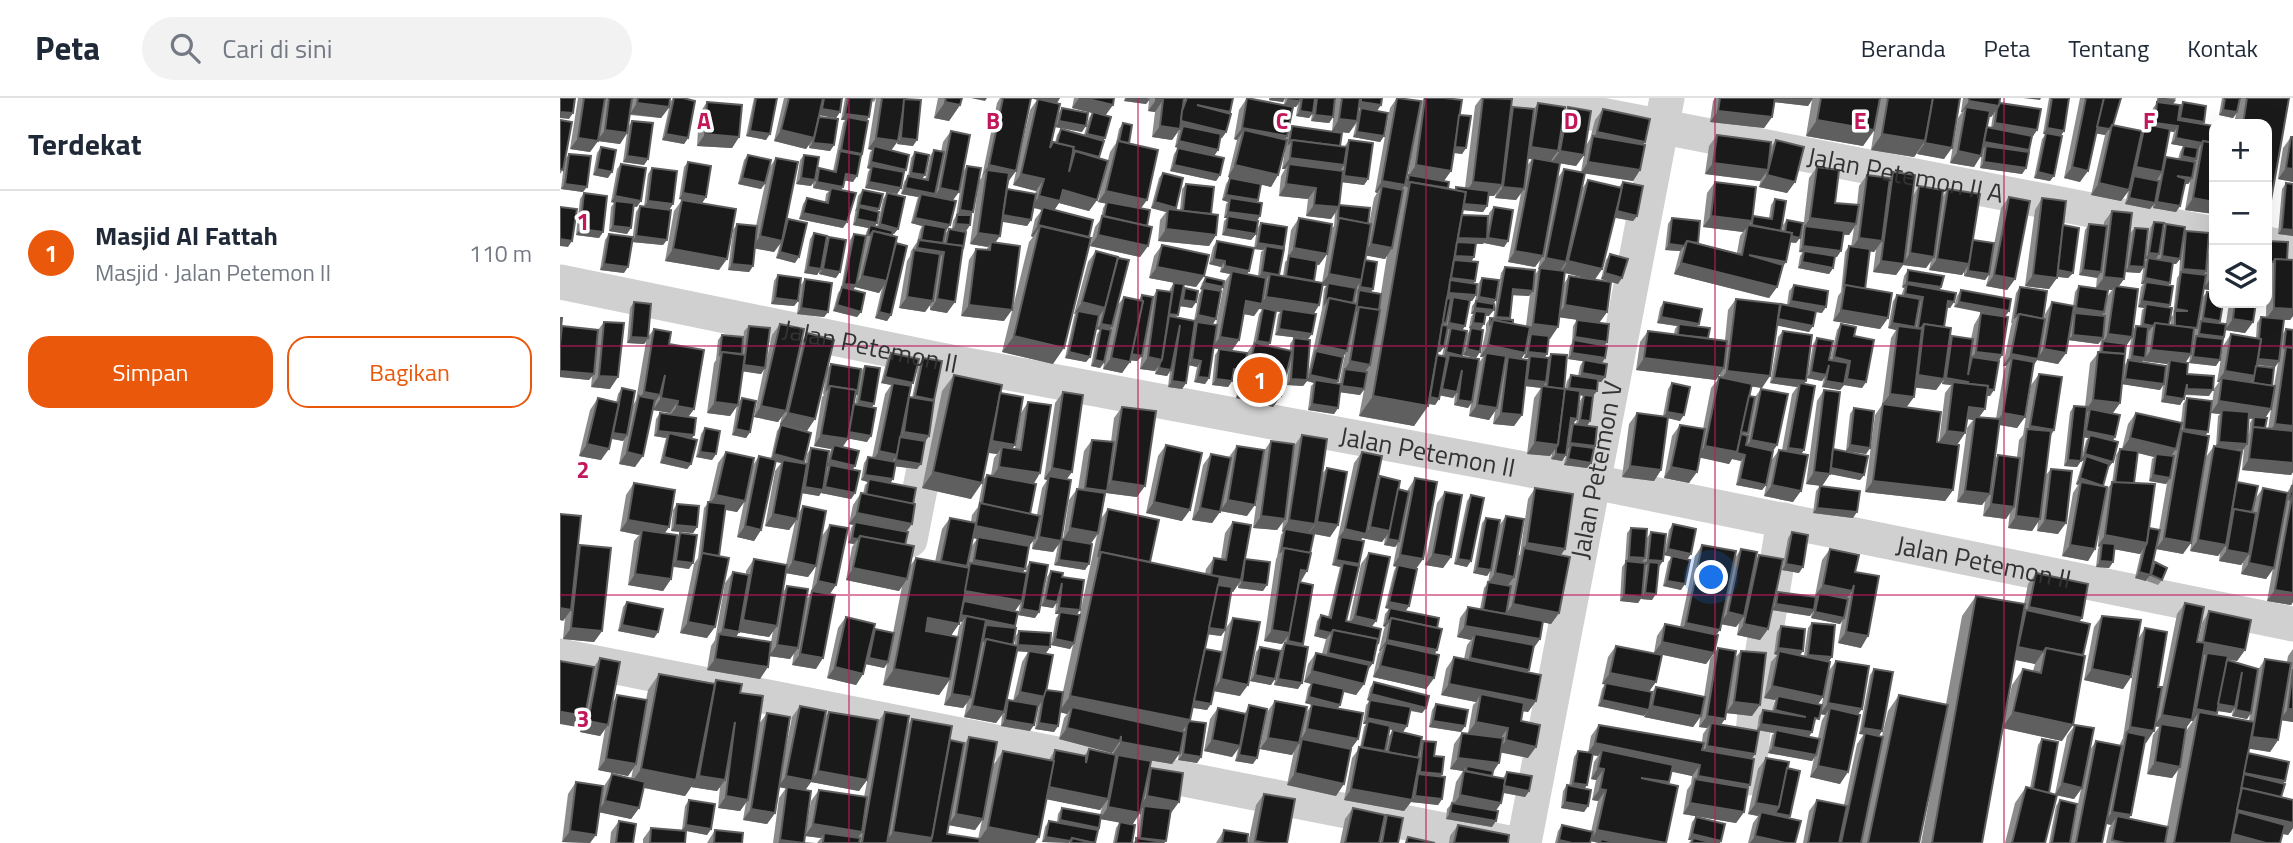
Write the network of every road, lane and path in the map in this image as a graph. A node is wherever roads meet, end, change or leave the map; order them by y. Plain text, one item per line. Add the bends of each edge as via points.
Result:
1 (1514, 98) edge
2 (1665, 112) edge
3 (2209, 233) edge
4 (2272, 245) edge
5 (2293, 249) edge
6 (560, 282) edge
7 (945, 361) junction
8 (1594, 482) junction
9 (1784, 520) junction
10 (910, 540) edge
11 (2293, 624) edge
12 (560, 656) edge
13 (1745, 803) edge
14 (1509, 843) edge
15 (1524, 843) edge

1 - 2 street, Jalan Petemon II A
2 - 3 street, Jalan Petemon II A
2 - 8 street, Jalan Petemon V
4 - 5 street
6 - 7 street, Jalan Petemon II
7 - 8 street, Jalan Petemon II
7 - 10 street
8 - 9 street, Jalan Petemon II
8 - 15 street, Jalan Petemon V
9 - 11 street, Jalan Petemon II
9 - 13 street via 1760,668
12 - 14 street

